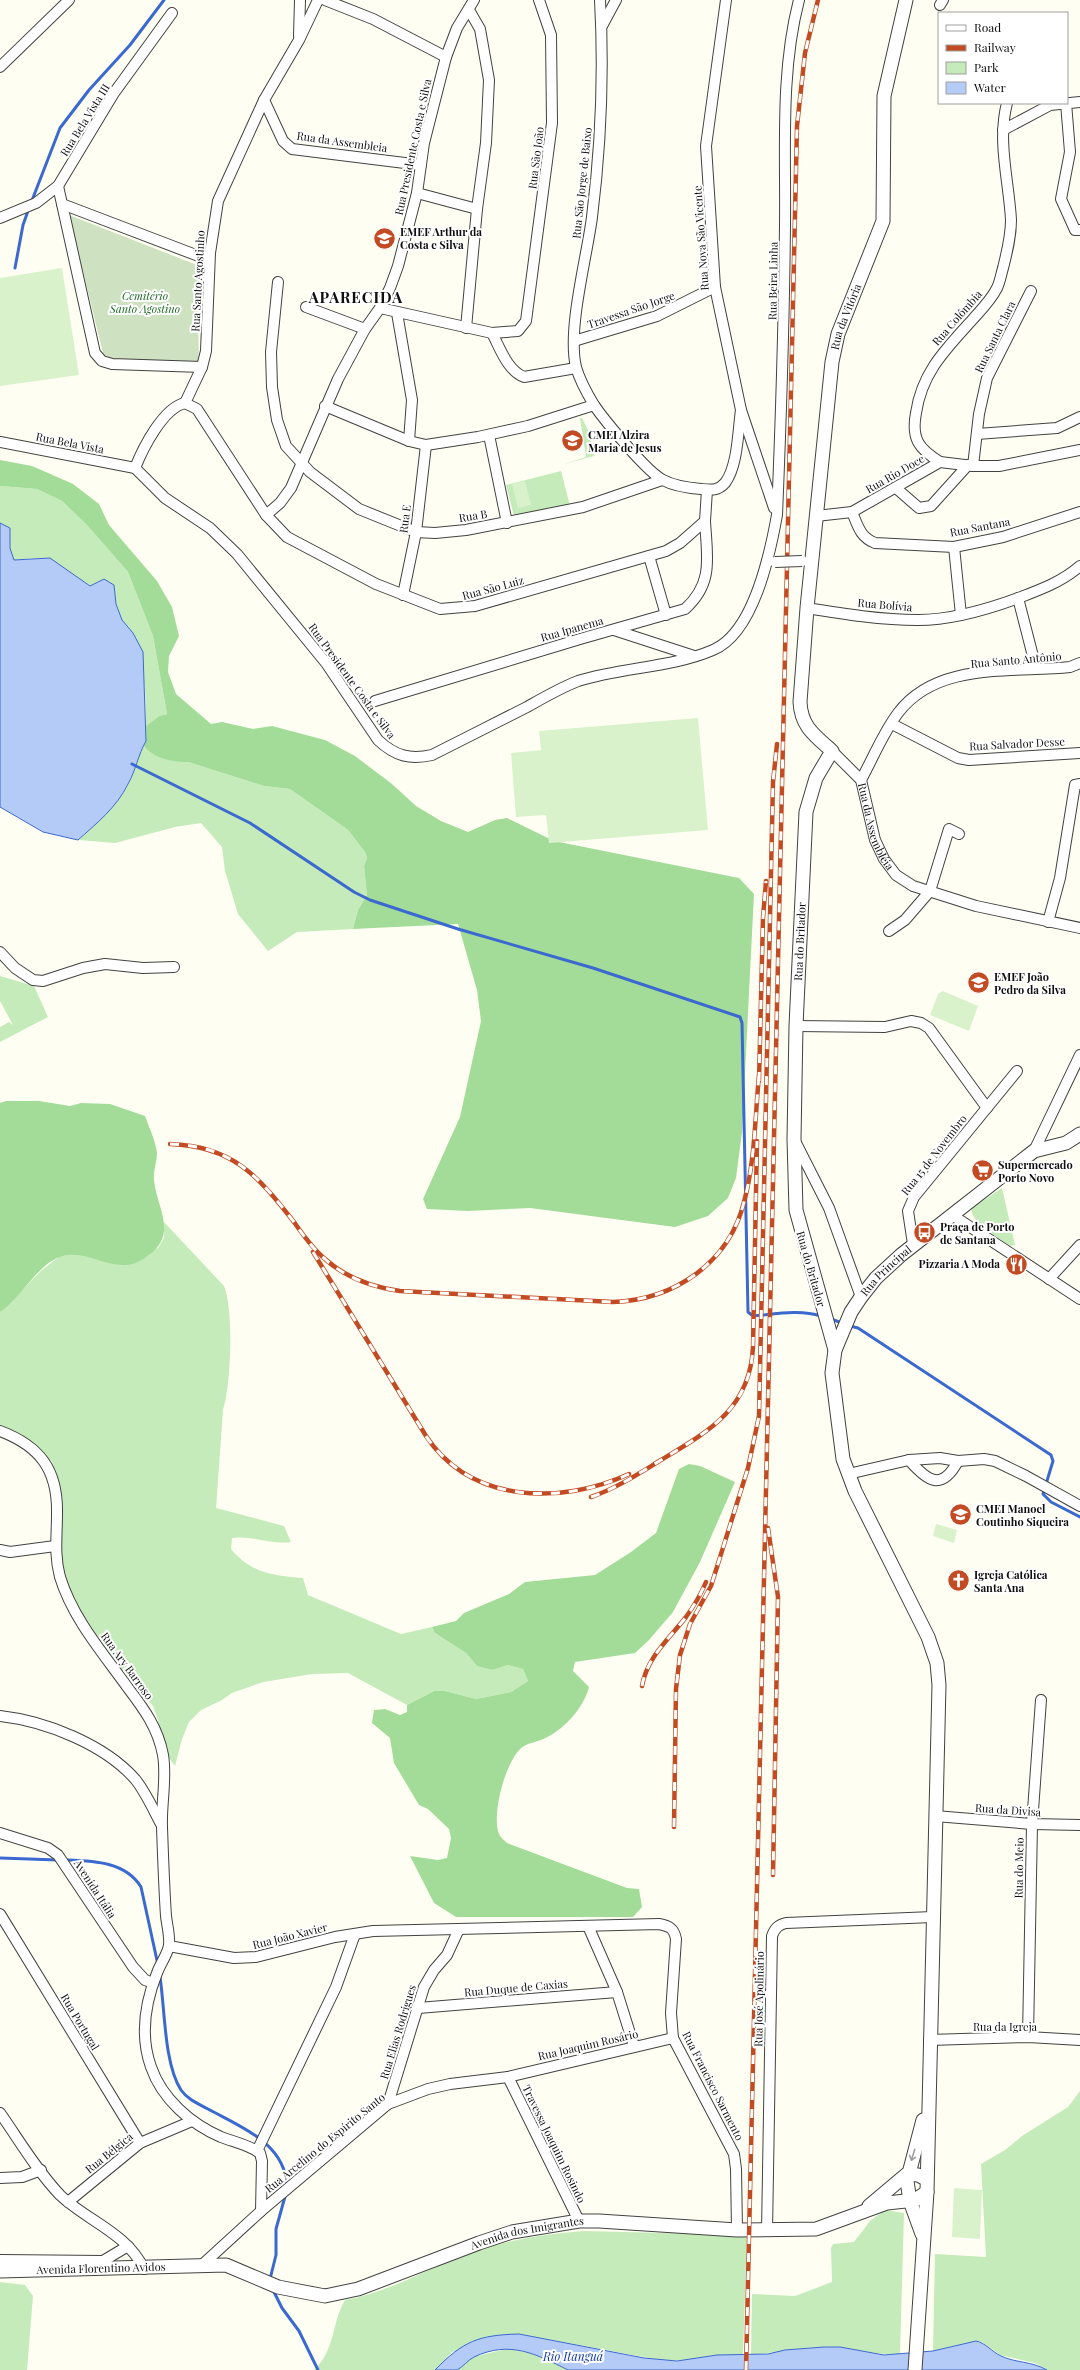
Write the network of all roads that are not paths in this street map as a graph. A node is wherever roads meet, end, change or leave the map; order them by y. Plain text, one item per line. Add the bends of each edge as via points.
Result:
1 (70, 0) edge
2 (300, 0) edge
3 (318, 0) edge
4 (325, 0) edge
5 (474, 0) edge
6 (540, 0) edge
7 (600, 0) edge
8 (616, 0) edge
9 (726, 0) edge
10 (799, 0) edge
11 (906, 0) edge
12 (469, 10) junction
13 (172, 13) dead end
14 (602, 26) junction
15 (299, 40) junction
16 (446, 57) junction
17 (0, 67) edge
18 (264, 100) junction
19 (1080, 102) edge
20 (1068, 103) edge
21 (1007, 104) edge
22 (1058, 104) edge
23 (1066, 104) edge
24 (1003, 130) junction
25 (420, 165) junction
26 (58, 186) junction
27 (417, 193) junction
28 (62, 204) junction
29 (477, 209) junction
30 (0, 218) edge
31 (1078, 230) edge
32 (209, 260) junction
33 (278, 282) dead end
34 (715, 287) junction
35 (1030, 291) dead end
36 (306, 306) dead end
37 (380, 308) junction
38 (397, 313) junction
39 (466, 328) junction
40 (365, 329) junction
41 (492, 333) junction
42 (574, 341) junction
43 (202, 367) junction
44 (576, 368) junction
45 (186, 403) junction
46 (594, 405) junction
47 (325, 406) junction
48 (741, 410) junction
49 (1080, 417) edge
50 (977, 434) junction
51 (489, 435) junction
52 (409, 441) junction
53 (0, 442) edge
54 (426, 445) junction
55 (1080, 450) edge
56 (940, 462) junction
57 (303, 463) junction
58 (970, 466) junction
59 (135, 468) junction
60 (662, 480) junction
61 (896, 488) junction
62 (707, 490) junction
63 (852, 512) junction
64 (1080, 512) edge
65 (266, 514) junction
66 (777, 515) junction
67 (816, 516) junction
68 (706, 521) junction
69 (507, 523) junction
70 (416, 532) junction
71 (954, 546) junction
72 (649, 556) junction
73 (807, 560) junction
74 (771, 562) junction
75 (1080, 566) edge
76 (403, 595) junction
77 (1018, 598) junction
78 (807, 608) junction
79 (666, 615) junction
80 (961, 615) junction
81 (614, 630) junction
82 (695, 656) junction
83 (1080, 663) edge
84 (1036, 668) junction
85 (375, 702) dead end
86 (892, 724) junction
87 (832, 751) junction
88 (1080, 752) edge
89 (861, 780) junction
90 (1080, 784) edge
91 (959, 834) dead end
92 (930, 891) junction
93 (1048, 922) junction
94 (1080, 928) edge
95 (889, 931) dead end
96 (0, 952) edge
97 (174, 967) dead end
98 (796, 1026) junction
99 (1080, 1055) edge
100 (1017, 1071) dead end
101 (987, 1108) junction
102 (1080, 1134) edge
103 (794, 1139) junction
104 (1034, 1151) junction
105 (952, 1215) junction
106 (913, 1244) junction
107 (1080, 1245) edge
108 (1049, 1279) junction
109 (861, 1297) junction
110 (1080, 1299) edge
111 (835, 1350) junction
112 (0, 1431) edge
113 (909, 1460) junction
114 (958, 1461) junction
115 (848, 1474) junction
116 (1080, 1506) edge
117 (55, 1546) junction
118 (0, 1550) edge
119 (1041, 1700) dead end
120 (0, 1716) edge
121 (935, 1816) junction
122 (161, 1824) junction
123 (1032, 1824) junction
124 (1080, 1825) edge
125 (0, 1833) edge
126 (0, 1914) edge
127 (933, 1917) junction
128 (588, 1926) junction
129 (459, 1929) junction
130 (356, 1934) junction
131 (169, 1946) junction
132 (153, 1983) junction
133 (617, 1992) junction
134 (418, 2008) junction
135 (673, 2038) junction
136 (1028, 2038) junction
137 (929, 2040) junction
138 (1080, 2040) edge
139 (634, 2046) junction
140 (508, 2077) junction
141 (388, 2104) junction
142 (928, 2104) junction
143 (0, 2113) edge
144 (192, 2121) junction
145 (140, 2143) junction
146 (257, 2151) junction
147 (41, 2170) junction
148 (907, 2174) junction
149 (0, 2178) edge
150 (926, 2179) junction
151 (926, 2192) junction
152 (910, 2201) junction
153 (68, 2202) junction
154 (261, 2211) junction
155 (863, 2211) junction
156 (579, 2221) junction
157 (737, 2230) junction
158 (768, 2231) junction
159 (924, 2240) junction
160 (128, 2246) junction
161 (0, 2260) edge
162 (202, 2265) junction
163 (144, 2269) junction
164 (0, 2271) edge
165 (915, 2370) edge

1 - 17 street
2 - 15 street
3 - 15 street, Rua Santo Agostinho
4 - 16 street via 373,20
5 - 12 street, Rua Presidente Costa e Silva
6 - 41 street, Rua São João via 551,35 552,123 526,321 518,331
7 - 14 street, Rua São Jorge de Baixo
8 - 14 street
9 - 34 street, Rua Nova São Vicente via 706,146
10 - 66 street, Rua Beira Linha via 792,26 787,70 784,328
11 - 67 street, Rua da Vitória via 884,96 883,221 848,305 833,355
12 - 16 street, Rua Presidente Costa e Silva via 457,28
12 - 29 street via 480,29 489,80 486,143
13 - 26 street, Rua Bela Vista III via 114,94
14 - 42 street, Rua São Jorge de Baixo via 600,133 592,216
15 - 18 street, Rua Santo Agostinho
16 - 25 street, Rua Presidente Costa e Silva
18 - 25 street, Rua da Assembleia via 283,141 292,149
18 - 32 street, Rua Santo Agostinho via 218,201
19 - 20 street
21 - 24 street, Rua Colômbia
22 - 24 street via 1050,105
23 - 31 street via 1070,152 1061,198
24 - 56 street, Rua Colômbia via 1003,161 1010,228 1008,249 997,288 987,304 943,351 919,393 913,427 923,452
25 - 27 street, Rua Presidente Costa e Silva
26 - 28 street
26 - 30 street, Rua Bela Vista III via 36,203
27 - 29 street
27 - 37 street, Rua Presidente Costa e Silva via 398,266
28 - 32 street
28 - 43 street via 95,353 102,360 112,364
29 - 39 street
32 - 43 street, Rua Santo Agostinho via 206,352
33 - 57 street, Rua B via 271,352 272,387 277,420 286,446
34 - 42 street, Travessa São Jorge via 657,316
34 - 48 street, Rua Nova São Vicente
35 - 50 street, Rua Santa Clara via 987,378
36 - 40 street
37 - 38 street
37 - 40 street, Rua Presidente Costa e Silva
38 - 39 street
38 - 52 street via 412,400
39 - 41 street
40 - 47 street, Rua Presidente Costa e Silva
41 - 44 street via 511,368 524,377
42 - 44 street, Rua São Jorge de Baixo
43 - 45 street, Rua Santo Agostinho
44 - 46 street
45 - 59 street via 174,408 149,437
45 - 65 street via 197,408
46 - 51 street via 528,426
46 - 60 street via 649,470
47 - 52 street
47 - 57 street, Rua Presidente Costa e Silva
48 - 62 street via 732,470 717,490
48 - 66 street, Rua Nova São Vicente
49 - 50 street via 1058,428
50 - 58 street, Rua Santa Clara
51 - 54 street
51 - 69 street
52 - 54 street
53 - 59 street, Rua Bela Vista
54 - 70 street, Rua E
55 - 58 street, Rua Rio Doce via 999,466
56 - 58 street, Rua Rio Doce
56 - 61 street, Rua Rio Doce
57 - 65 street, Rua Presidente Costa e Silva via 291,488 280,503
57 - 70 street, Rua B via 333,491 359,509
58 - 61 street via 931,506 919,508
59 - 82 street, Rua Presidente Costa e Silva via 165,498 210,528 237,554 326,663 378,740 388,750 404,757 432,755 578,682
60 - 62 street
60 - 69 street, Rua B via 583,508
61 - 63 street, Rua Rio Doce
62 - 68 street
63 - 67 street, Rua Rio Doce
63 - 71 street, Rua Santana via 862,535 875,543
64 - 71 street, Rua Santana via 1003,537
65 - 76 street, Rua São Luiz via 297,544
66 - 74 street, Rua Beira Linha
67 - 73 street, Rua da Vitória
68 - 72 street, Rua São Luiz via 680,543
68 - 79 street, Rua Ipanema via 706,571 698,598 685,609
69 - 70 street, Rua B via 458,531
70 - 76 street, Rua E
71 - 80 street
72 - 76 street, Rua São Luiz via 455,610 440,609
72 - 79 street
73 - 74 street, bridge
73 - 78 street, Rua da Assembléia
74 - 82 street, Rua Presidente Costa e Silva via 745,620 733,637 715,650
75 - 77 street, Rua Bolívia via 1071,574 1043,589
77 - 80 street, Rua Bolívia
77 - 84 street
78 - 80 street, Rua Bolívia via 868,617 919,620
78 - 87 street, Rua da Assembléia via 800,716 804,724
79 - 81 street, Rua Ipanema
81 - 82 street
81 - 85 street, Rua Ipanema via 580,638
83 - 84 street, Rua Santo Antônio via 1070,667
84 - 86 street, Rua Santo Antônio via 954,678 933,685 911,700
86 - 88 street, Rua Salvador Desse via 958,758 969,760
86 - 89 street, Rua Santo Antônio
87 - 89 street, Rua da Assembléia
87 - 98 street, Rua do Britador via 814,785 806,812
89 - 92 street, Rua da Assembléia via 874,840 884,859 896,875 913,886
90 - 93 street via 1075,785 1060,878
91 - 92 street via 949,829
92 - 93 street, Rua da Assembléia via 976,906
92 - 95 street via 905,920
93 - 94 street, Rua da Assembléia
96 - 97 street via 15,968 34,980 43,981 105,964 144,968
98 - 101 street via 885,1027 912,1021 921,1023 929,1028
98 - 103 street, Rua do Britador
99 - 104 street
100 - 101 street, Rua 15 de Novembro
101 - 106 street, Rua 15 de Novembro via 949,1152 910,1204 908,1218
102 - 104 street, Rua Principal via 1066,1142
103 - 109 street, Rua do Britador via 829,1208
103 - 111 street, Rua do Britador via 799,1228
104 - 105 street, Rua Principal
105 - 106 street, Rua Principal
105 - 108 street
106 - 109 street, Rua Principal via 876,1278
107 - 108 street
108 - 110 street
109 - 111 street, Rua Principal via 844,1327
111 - 115 street via 832,1373 838,1434
112 - 117 street, Rua Ary Barroso via 28,1445 42,1456 50,1470 55,1485 58,1513
113 - 114 street via 940,1458
113 - 114 street via 923,1476 940,1479 951,1474
113 - 115 street
114 - 116 street via 984,1459 995,1462
115 - 121 street via 928,1637 937,1664 939,1685
117 - 118 street via 10,1552
117 - 122 street, Rua Ary Barroso via 59,1574 74,1612 156,1729 165,1770
119 - 123 street, Rua do Meio
120 - 122 street via 53,1728 118,1763 135,1779
121 - 123 street, Rua da Divisa
121 - 127 street
122 - 131 street, Rua Ary Barroso
123 - 124 street, Rua da Divisa
123 - 136 street, Rua do Meio
125 - 132 street, Avenida Itália via 48,1848 58,1855 132,1967 145,1980
126 - 145 street, Rua Portugal
127 - 137 street
127 - 158 street, Rua José Apolinário via 786,1923 775,1929 772,1944
128 - 129 street, Rua Francisco Sarmento
128 - 133 street
128 - 135 street, Rua Francisco Sarmento via 659,1924 669,1926 674,1932 676,1938 671,2025
129 - 130 street, Rua João Xavier
129 - 134 street, Rua Elias Rodrigues via 447,1955 428,1978
130 - 131 street, Rua João Xavier via 256,1957 234,1958
130 - 146 street via 336,1987
131 - 132 street
132 - 144 street via 144,2024 149,2061 163,2092
133 - 134 street, Rua Duque de Caxias
133 - 139 street
134 - 141 street, Rua Elias Rodrigues
135 - 139 street, Rua Joaquim Rosário
135 - 157 street, Rua Francisco Sarmento via 734,2154
136 - 137 street, Rua da Igreja
136 - 138 street, Rua da Igreja
137 - 142 street
139 - 140 street, Rua Joaquim Rosário
140 - 141 street, Rua Arcelino do Espírito Santo via 450,2084
140 - 156 street, Travessa Joaquim Rosindo
141 - 154 street, Rua Arcelino do Espírito Santo
142 -> 148 street
142 - 150 street
143 - 147 street
144 - 145 street, Rua Bélgica
144 - 146 street via 204,2129
145 - 153 street, Rua Bélgica
146 - 154 street via 262,2161
147 - 149 street via 22,2177
147 - 153 street via 54,2189
148 - 150 street
148 - 152 street
148 - 155 street, Avenida dos Imigrantes
150 - 151 street
151 - 152 street, Avenida dos Imigrantes via 919,2199
151 - 159 street
152 - 155 street, Avenida dos Imigrantes via 897,2201
152 - 159 street
153 - 160 street
154 - 162 street, Rua Arcelino do Espírito Santo
155 - 158 street, Avenida dos Imigrantes via 816,2229
156 - 157 street, Avenida dos Imigrantes via 622,2221
156 - 162 street, Avenida dos Imigrantes via 493,2238 336,2295 292,2291 226,2266
157 - 158 street, Avenida dos Imigrantes
159 - 165 street
160 - 161 street via 103,2260
160 - 163 street
162 - 163 street, Avenida Florentino Avidos
163 - 164 street, Avenida Florentino Avidos

